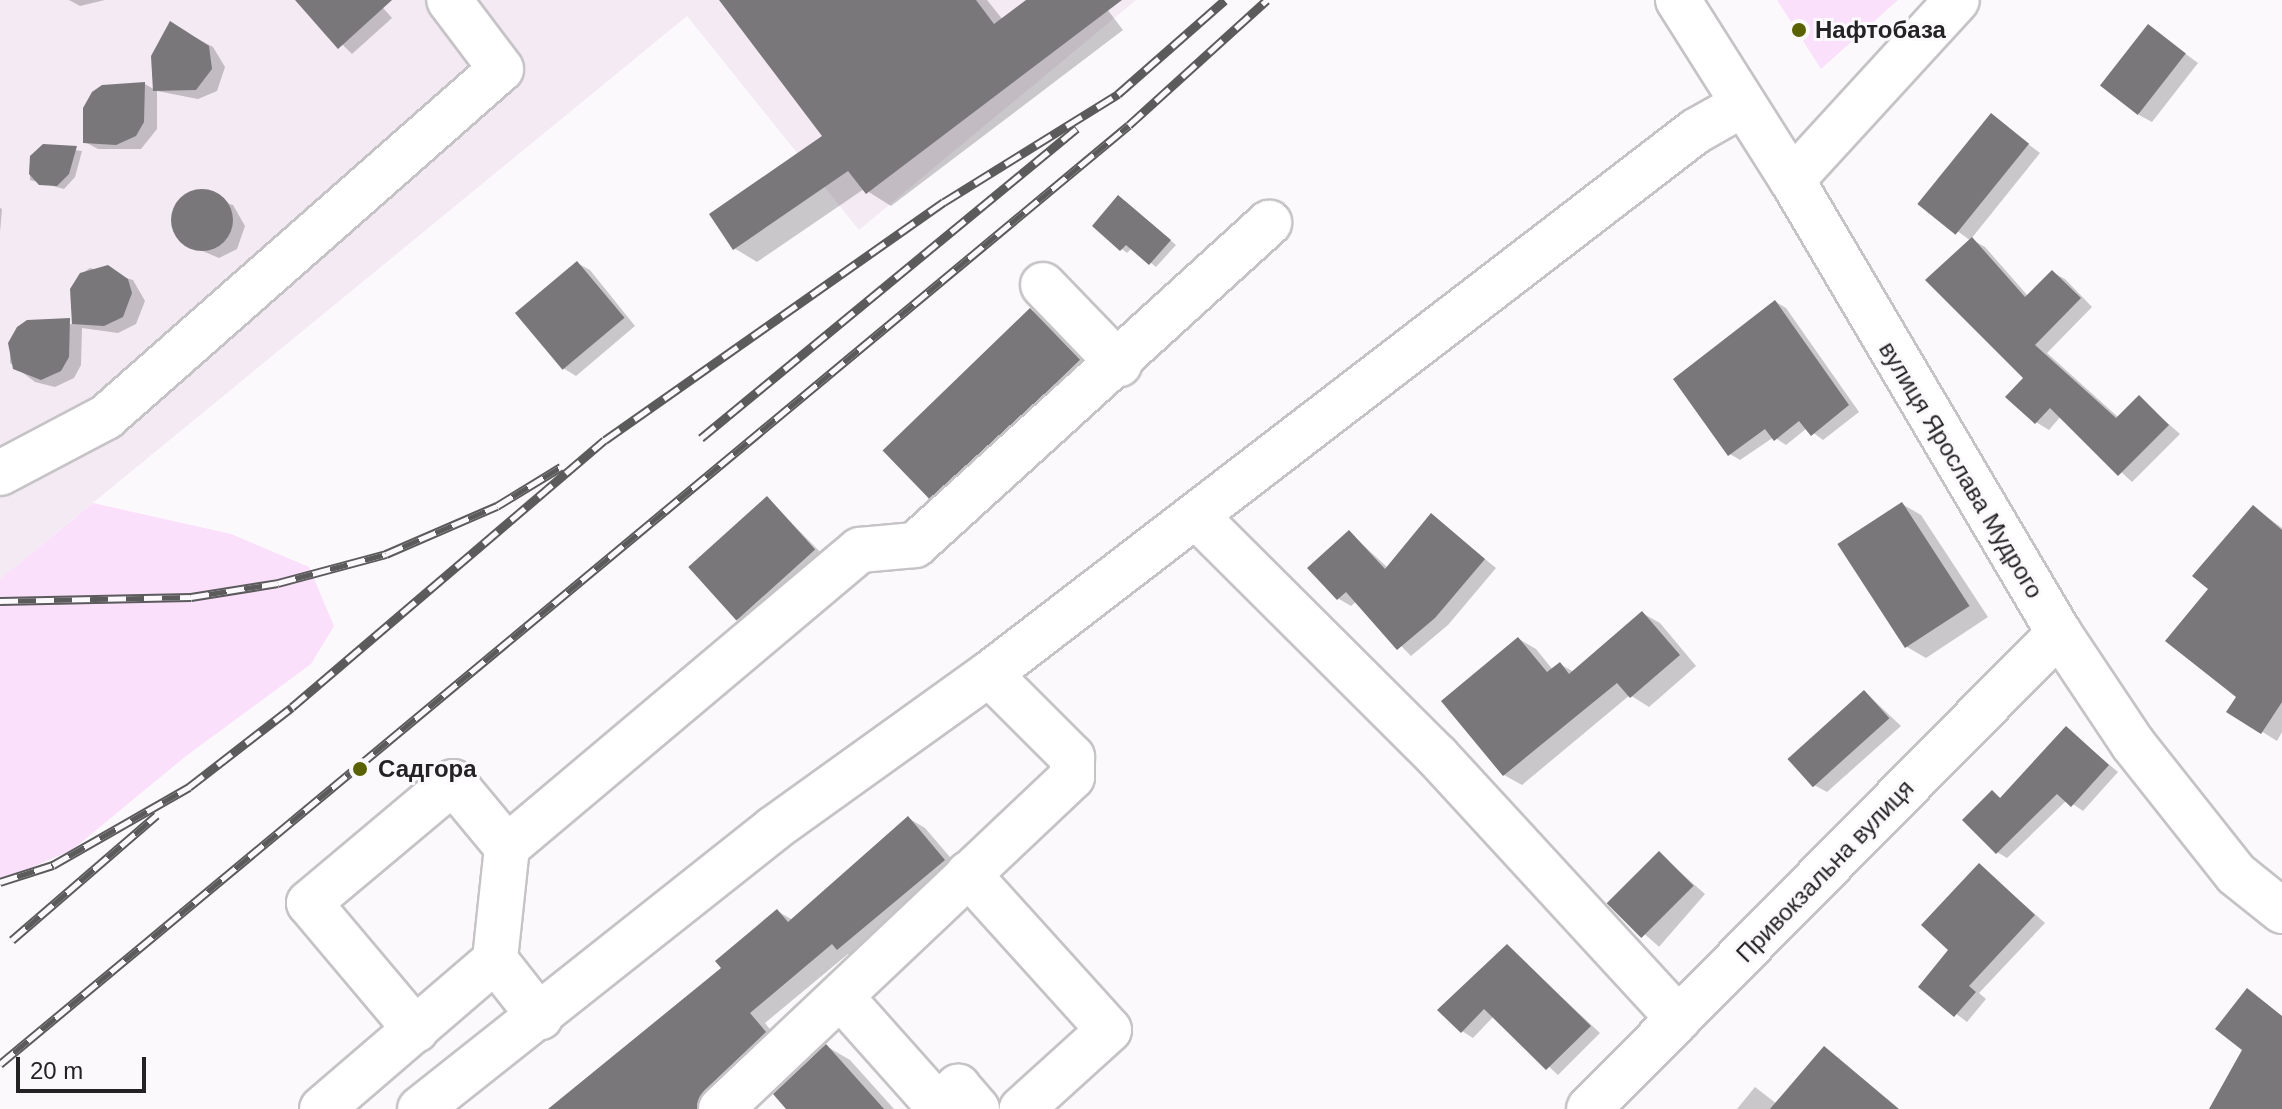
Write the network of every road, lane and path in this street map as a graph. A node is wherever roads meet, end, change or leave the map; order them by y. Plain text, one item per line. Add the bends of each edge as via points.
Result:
1 (449, 0) edge
2 (1678, 0) edge
3 (1957, 0) edge
4 (1742, 105) junction
5 (1792, 180) junction
6 (1269, 223) dead end
7 (1043, 285) dead end
8 (1119, 364) junction
9 (0, 473) edge
10 (1196, 516) junction
11 (2059, 633) junction
12 (989, 674) junction
13 (507, 847) junction
14 (968, 874) junction
15 (2282, 911) edge
16 (495, 960) junction
17 (841, 997) junction
18 (540, 1017) junction
19 (1679, 1019) junction
20 (416, 1030) junction
21 (733, 1105) edge
22 (322, 1109) edge
23 (420, 1109) edge
24 (977, 1109) edge
25 (1022, 1109) edge
26 (1589, 1109) edge

1 - 9 street via 501,69 106,417
2 - 4 street, вулиця Ярослава Мудрого
3 - 5 street
4 - 5 street, вулиця Ярослава Мудрого
4 - 10 street via 1696,131
5 - 11 street, вулиця Ярослава Мудрого
6 - 8 street
7 - 8 street
8 - 13 street via 915,545 860,550
10 - 12 street
10 - 19 street via 1437,756
11 - 15 street, вулиця Ярослава Мудрого via 2133,744 2236,874
11 - 19 street, Привокзальна вулиця
12 - 14 street via 1072,757 1072,777
12 - 18 street via 773,829
13 - 16 street
13 - 20 street via 453,782 309,903
14 - 17 street
14 - 25 street via 1109,1030
16 - 18 street
16 - 20 street
17 - 21 street
17 - 24 street via 938,1106 958,1087
18 - 23 street
19 - 26 street, Привокзальна вулиця
20 - 22 street

